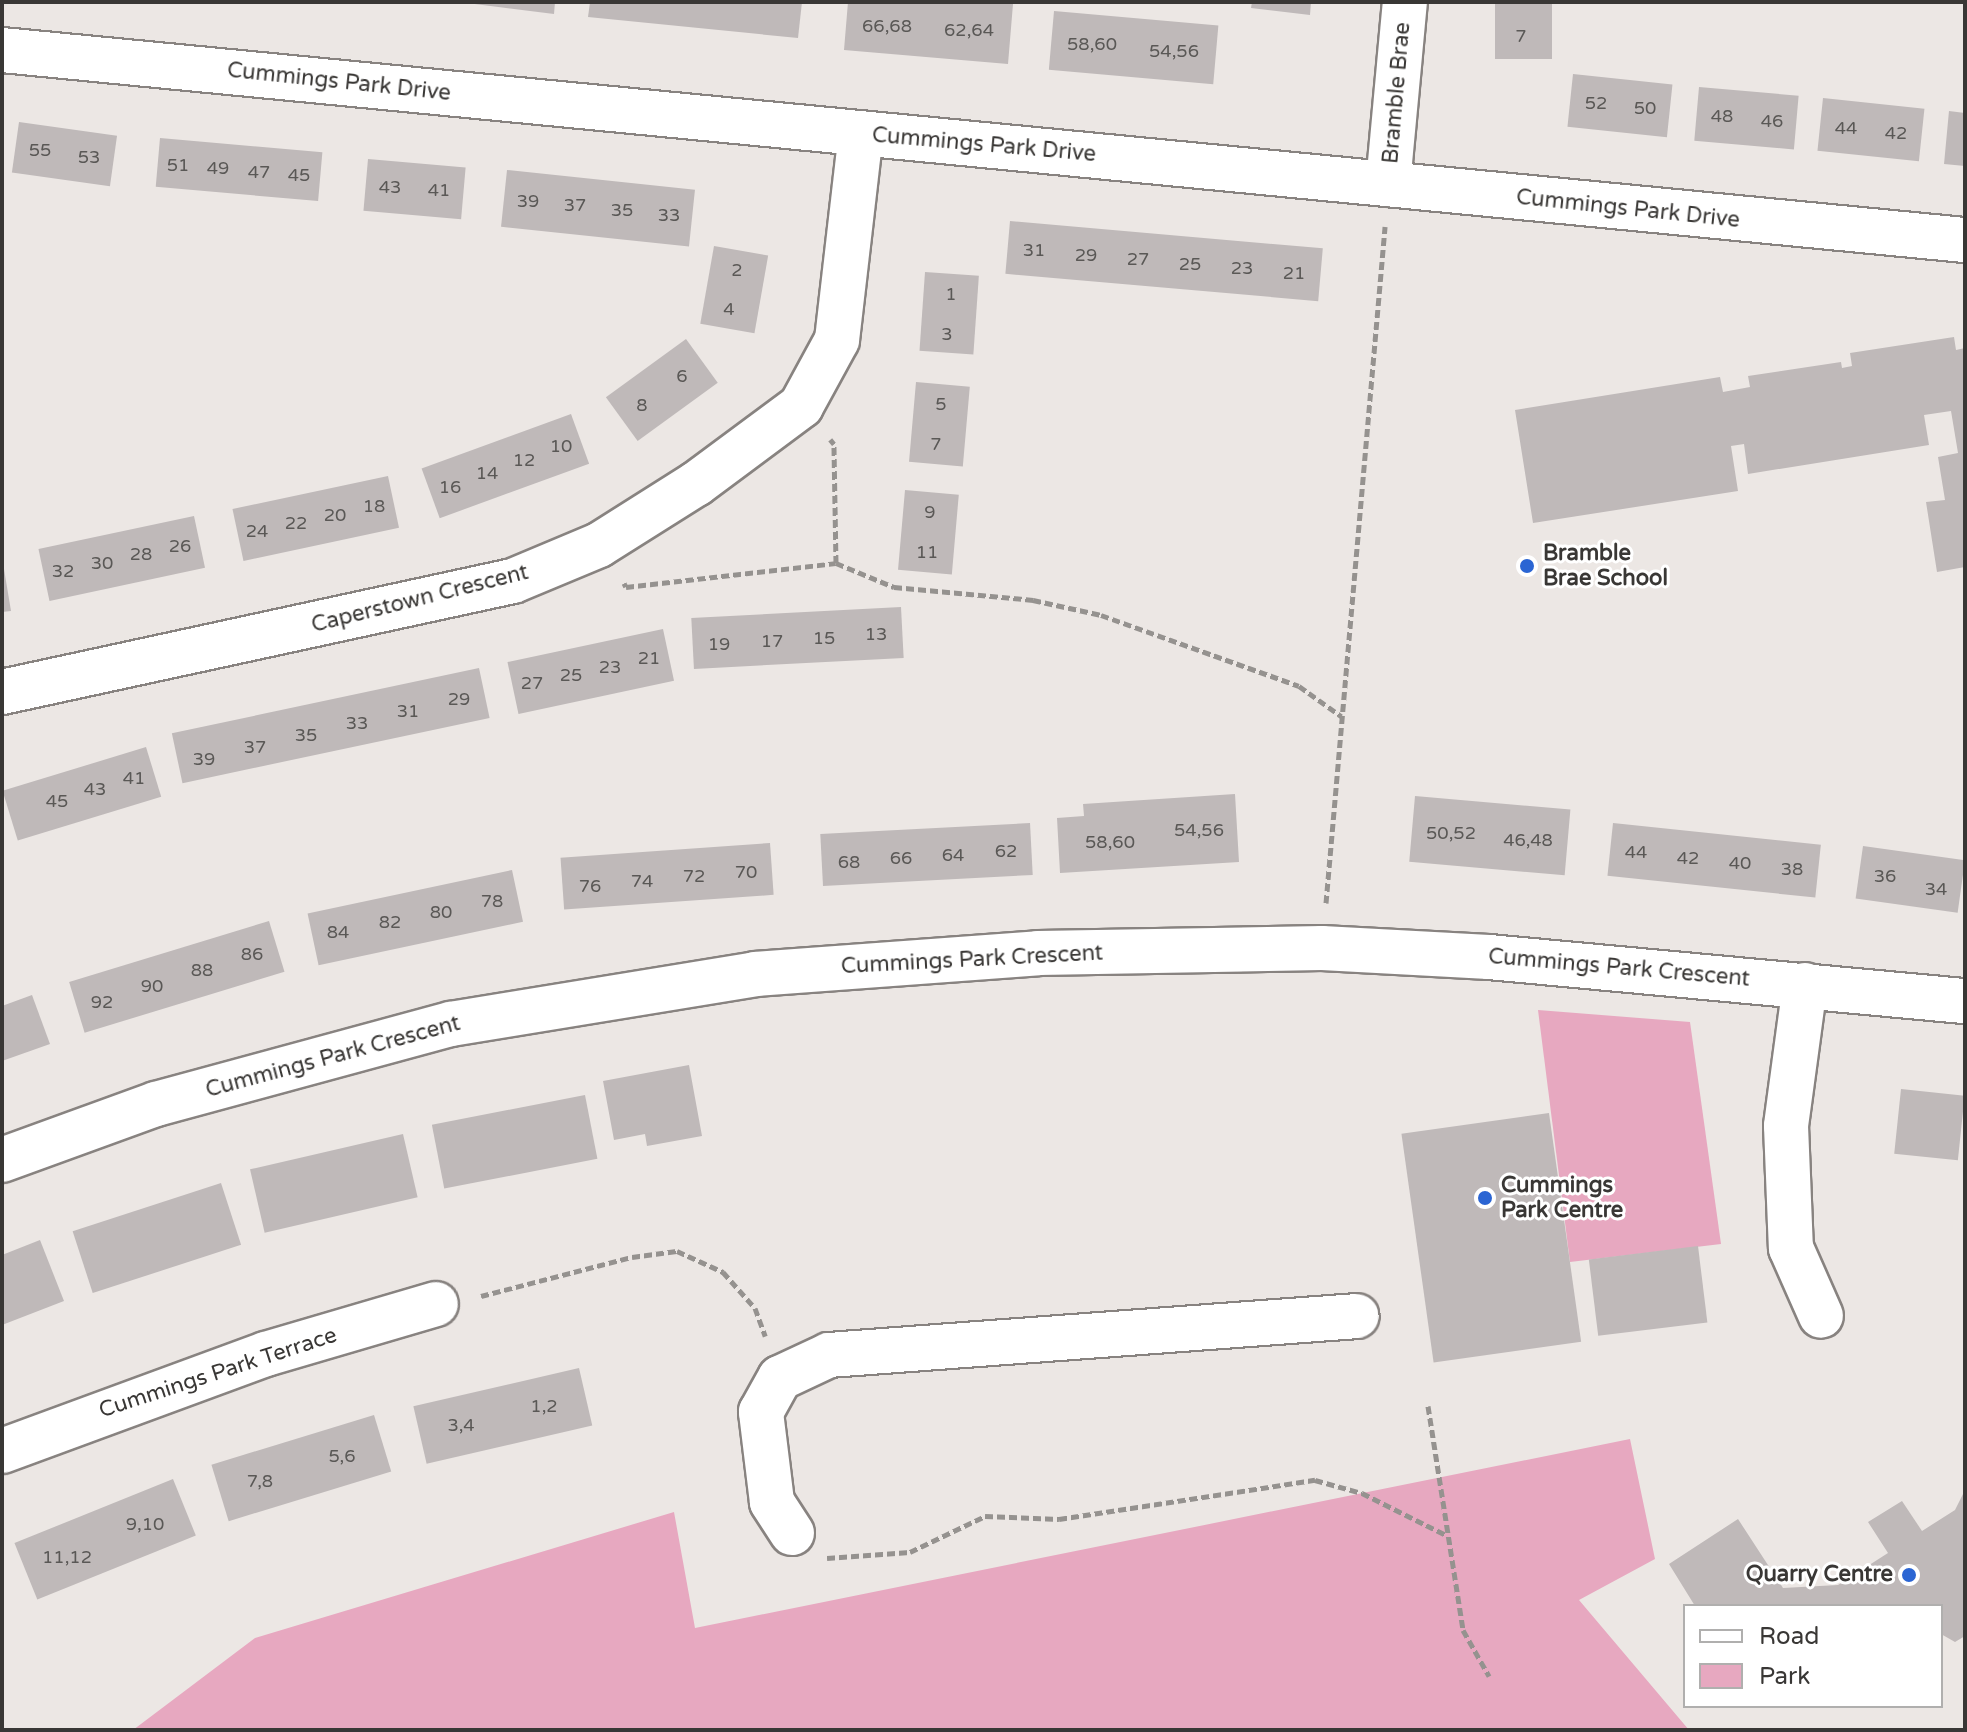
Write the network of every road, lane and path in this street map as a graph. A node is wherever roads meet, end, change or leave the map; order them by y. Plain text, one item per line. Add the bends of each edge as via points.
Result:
1 (1405, 2) edge
2 (2, 50) edge
3 (861, 133) junction
4 (1388, 184) junction
5 (1965, 240) edge
6 (801, 406) junction
7 (599, 545) junction
8 (836, 563) junction
9 (2, 692) edge
10 (1342, 717) junction
11 (1322, 948) junction
12 (1805, 985) junction
13 (1965, 1001) edge
14 (2, 1160) edge
15 (436, 1304) joint
16 (1357, 1316) dead end
17 (1821, 1316) dead end
18 (780, 1378) junction
19 (1428, 1406) dead end
20 (2, 1451) edge
21 (792, 1533) joint
22 (1446, 1535) junction
23 (1489, 1676) dead end

1 - 4 street, Bramble Brae
2 - 3 street, Cummings Park Drive
3 - 4 street, Cummings Park Drive
3 - 6 street, Caperstown Crescent via 837,340
4 - 5 street, Cummings Park Drive
4 - 10 path
6 - 7 street, Caperstown Crescent via 696,484
6 - 8 path via 834,444
7 - 8 path via 626,587
7 - 9 street, Caperstown Crescent via 513,581
8 - 10 path via 894,587 1033,600 1101,615 1299,686
10 - 11 path
11 - 12 street, Cummings Park Crescent
11 - 14 street, Cummings Park Crescent via 1038,953 740,976 451,1024 156,1104
12 - 13 street, Cummings Park Crescent
12 - 17 street via 1786,1126 1791,1248
15 - 18 path via 677,1251 723,1272 755,1308
15 - 20 street, Cummings Park Terrace via 266,1354
16 - 18 street via 829,1355
18 - 21 street via 761,1412 772,1502
19 - 22 path
21 - 22 path via 830,1560 910,1552 985,1516 1059,1519 1315,1480 1362,1493
22 - 23 path via 1463,1630

